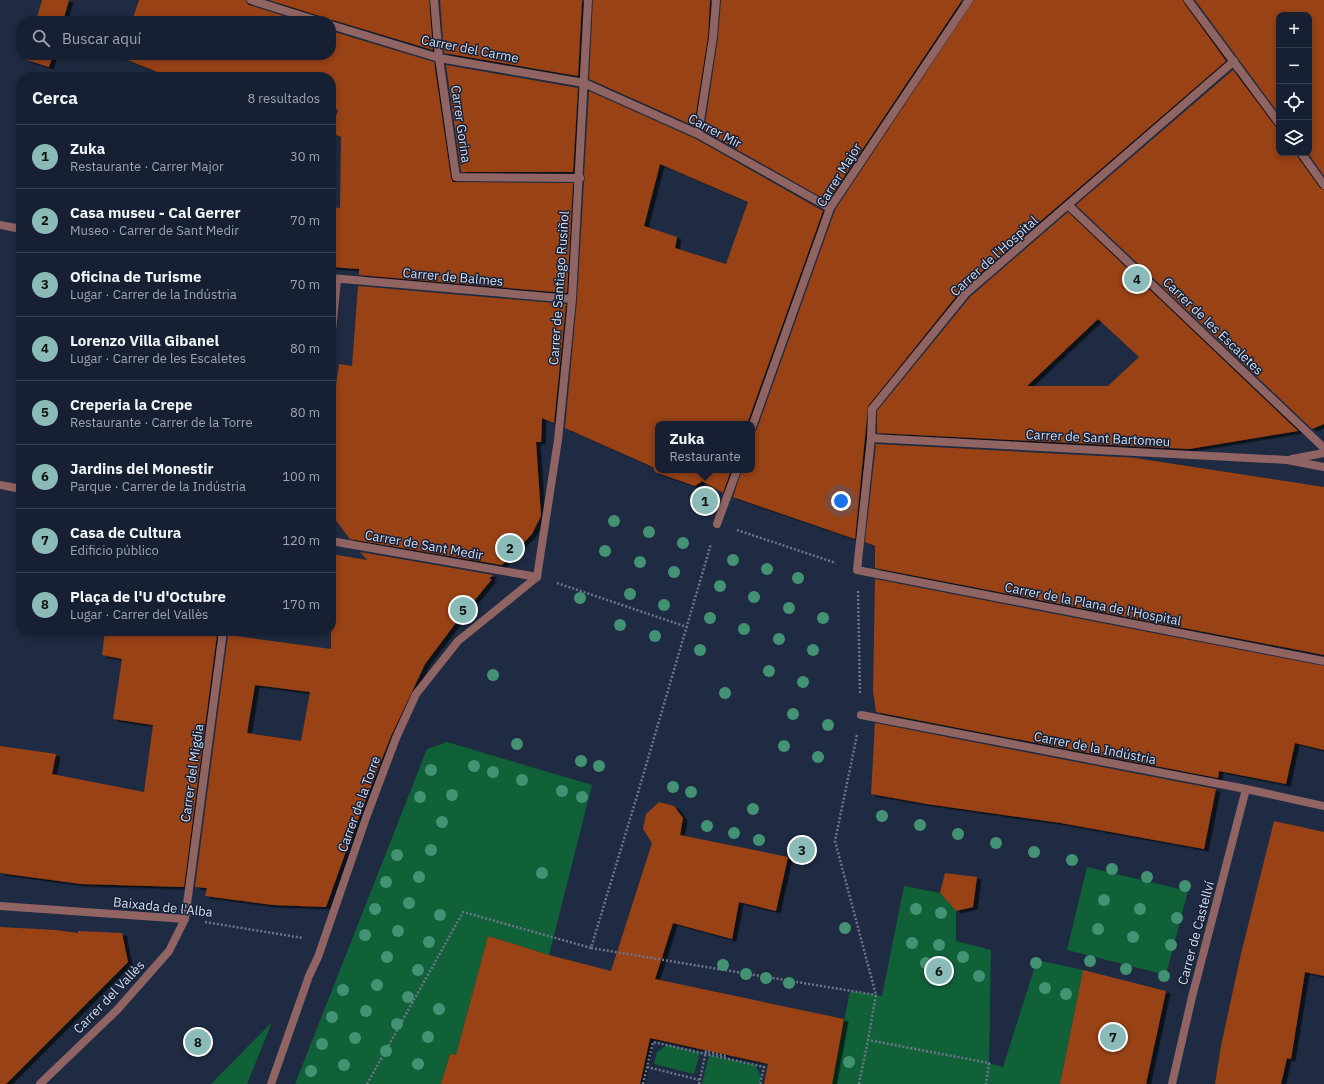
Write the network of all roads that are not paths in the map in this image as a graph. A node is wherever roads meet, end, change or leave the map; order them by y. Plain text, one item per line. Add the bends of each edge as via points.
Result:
1 (251, 0) edge
2 (434, 0) edge
3 (588, 0) edge
4 (716, 0) edge
5 (969, 0) edge
6 (1188, 0) edge
7 (302, 16) edge
8 (336, 27) edge
9 (439, 58) junction
10 (1234, 61) junction
11 (584, 83) junction
12 (1277, 120) edge
13 (698, 134) junction
14 (1303, 156) edge
15 (580, 178) junction
16 (1324, 185) edge
17 (1068, 204) junction
18 (830, 208) junction
19 (0, 225) edge
20 (16, 228) edge
21 (336, 279) edge
22 (572, 299) junction
23 (754, 421) edge
24 (871, 438) junction
25 (1324, 448) edge
26 (1324, 453) edge
27 (1287, 460) junction
28 (1324, 467) edge
29 (736, 473) edge
30 (0, 485) edge
31 (16, 488) edge
32 (717, 524) road end
33 (336, 542) edge
34 (857, 570) joint
35 (538, 577) junction
36 (222, 636) edge
37 (1324, 661) edge
38 (861, 715) road end
39 (1246, 789) junction
40 (1324, 806) edge
41 (0, 906) edge
42 (185, 919) junction
43 (40, 1084) edge
44 (271, 1084) edge
45 (1172, 1084) edge

1 - 7 street
2 - 9 street, Carrer Gorina
3 - 11 street, Carrer de Santiago Rusiñol
4 - 13 street
5 - 18 street, Carrer Major
6 - 10 street
8 - 9 street, Carrer del Carme
9 - 11 street, Carrer del Carme
9 - 15 street, Carrer Gorina via 456,177
10 - 12 street
10 - 17 street, Carrer de l'Hospital
11 - 13 street, Carrer Mir
11 - 15 street, Carrer de Santiago Rusiñol
13 - 18 street, Carrer Mir
14 - 16 street
15 - 22 street, Carrer de Santiago Rusiñol
17 - 24 street, Carrer de l'Hospital via 966,293 872,409
17 - 25 street, Carrer de les Escaletes
18 - 23 street, Carrer Major
19 - 20 street
21 - 22 street, Carrer de Balmes
22 - 35 street, Carrer de Santiago Rusiñol via 558,440
24 - 27 street, Carrer de Sant Bartomeu
24 - 34 street, Carrer de l'Hospital
26 - 27 street
27 - 28 street, Carrer de Sant Bartomeu
29 - 32 street
30 - 31 street
33 - 35 street, Carrer de Sant Medir
34 - 37 street, Carrer de la Plana de l'Hospital
35 - 44 street, Carrer de la Torre via 458,641 416,694 396,738 367,815
36 - 42 street, Carrer del Migdia
38 - 39 street, Carrer de la Indústria
39 - 40 street, Carrer de la Indústria
39 - 45 street, Carrer de Castellví
41 - 42 street, Baixada de l'Alba
42 - 43 street, Carrer del Vallès via 164,957 117,1010

